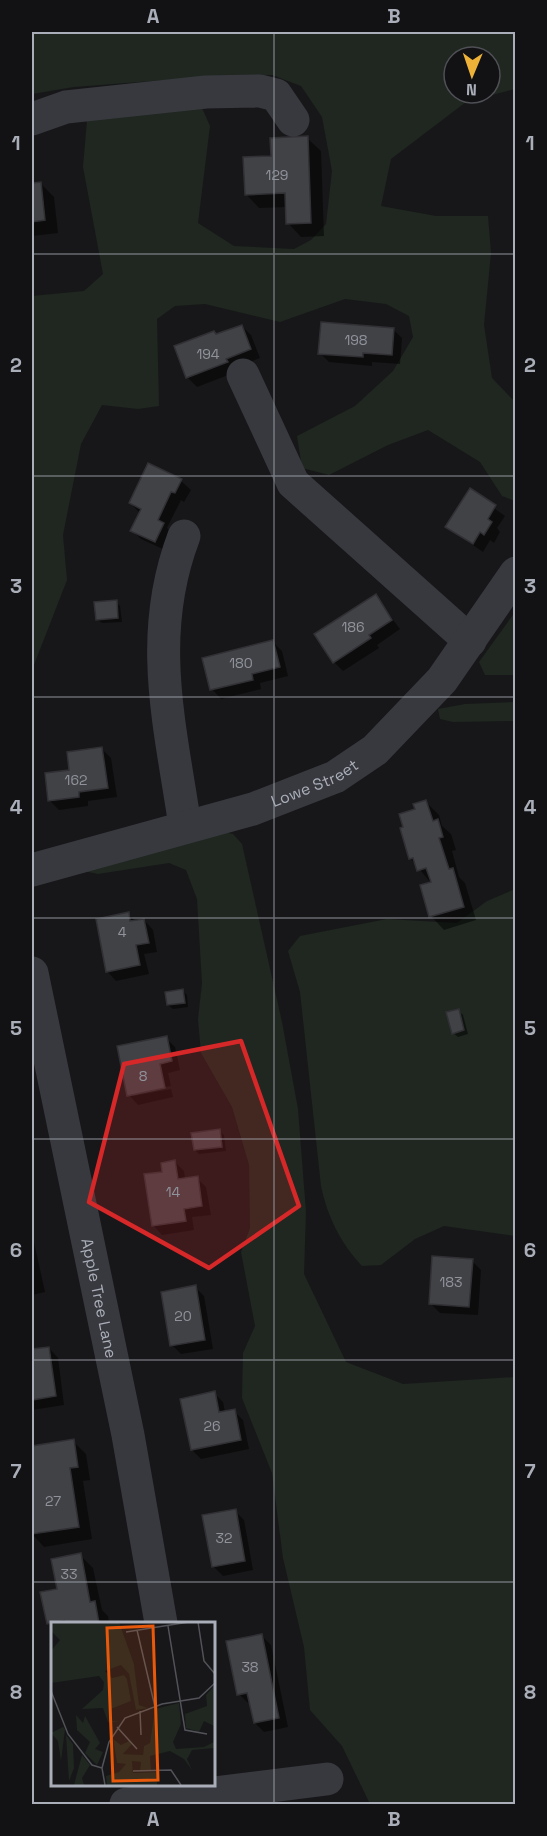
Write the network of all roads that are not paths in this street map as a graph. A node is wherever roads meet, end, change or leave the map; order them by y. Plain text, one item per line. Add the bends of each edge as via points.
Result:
1 (32, 120) edge
2 (292, 120) dead end
3 (243, 375) dead end
4 (184, 536) dead end
5 (516, 573) edge
6 (470, 641) junction
7 (185, 826) junction
8 (32, 870) edge
9 (32, 973) edge
10 (161, 1622) edge
11 (327, 1779) dead end
12 (191, 1790) edge
13 (126, 1804) edge

1 - 2 street via 66,107 206,92 260,91 276,95
3 - 6 street via 293,483
4 - 7 street via 173,564 164,610 162,671
5 - 6 street, Lowe Street
6 - 7 street, Lowe Street via 442,680 375,750 334,777 253,809
7 - 8 street, Lowe Street
9 - 10 street, Apple Tree Lane via 128,1435
11 - 12 street
12 - 13 street

